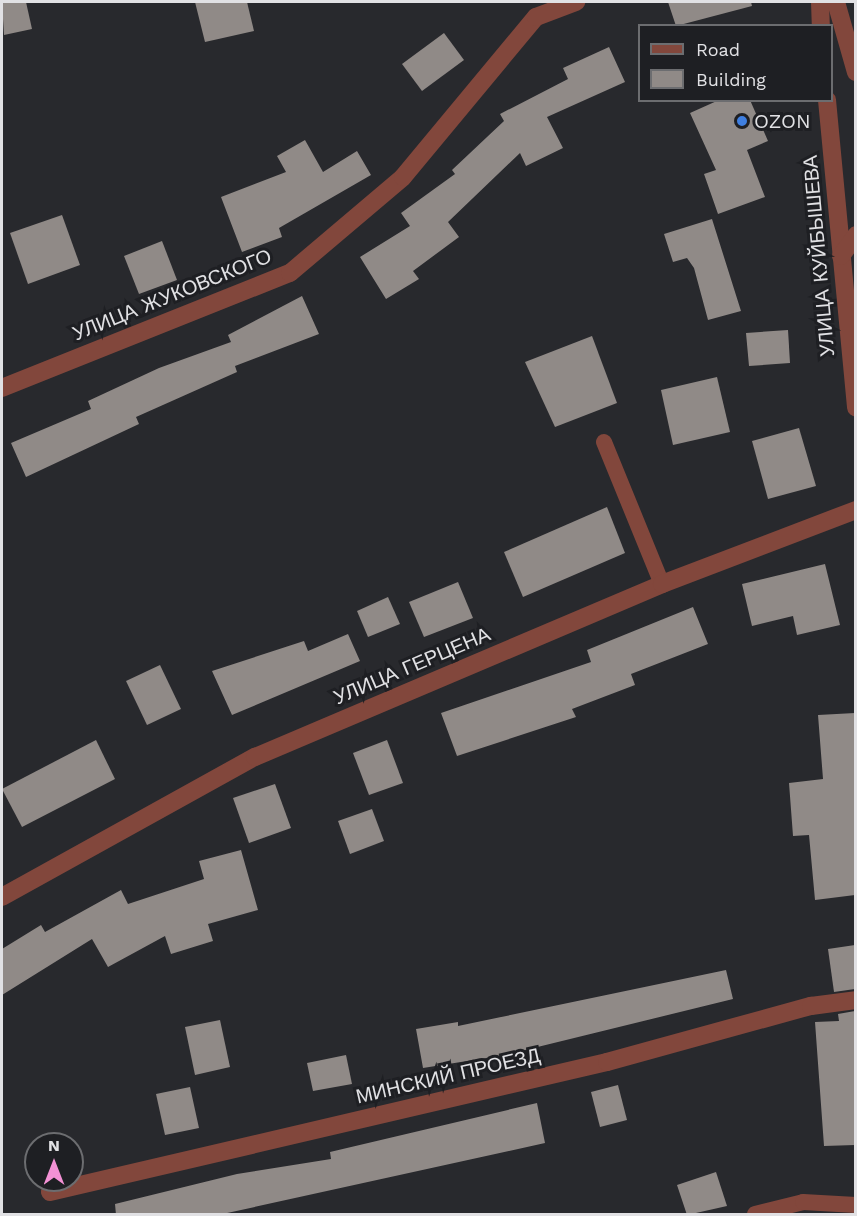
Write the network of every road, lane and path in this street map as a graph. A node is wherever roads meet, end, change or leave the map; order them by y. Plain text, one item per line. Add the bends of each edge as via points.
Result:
1 (576, 2) edge
2 (820, 2) edge
3 (836, 2) edge
4 (821, 24) edge
5 (855, 72) edge
6 (826, 102) edge
7 (855, 236) edge
8 (841, 256) junction
9 (2, 388) edge
10 (855, 408) edge
11 (604, 442) dead end
12 (855, 510) edge
13 (662, 584) junction
14 (2, 897) edge
15 (855, 1000) edge
16 (84, 1184) edge
17 (855, 1205) edge
18 (755, 1215) edge

1 - 9 street, УЛИЦА ЖУКОВСКОГО via 536,17 403,177 290,273
2 - 4 street
3 - 5 street
6 - 8 street, УЛИЦА КУЙБЫШЕВА
7 - 8 street
8 - 10 street, УЛИЦА КУЙБЫШЕВА
11 - 13 lane
12 - 13 street, УЛИЦА ГЕРЦЕНА
13 - 14 street, УЛИЦА ГЕРЦЕНА via 255,757
15 - 16 street, МИНСКИЙ ПРОЕЗД via 811,1006 607,1062
17 - 18 lane via 803,1202

